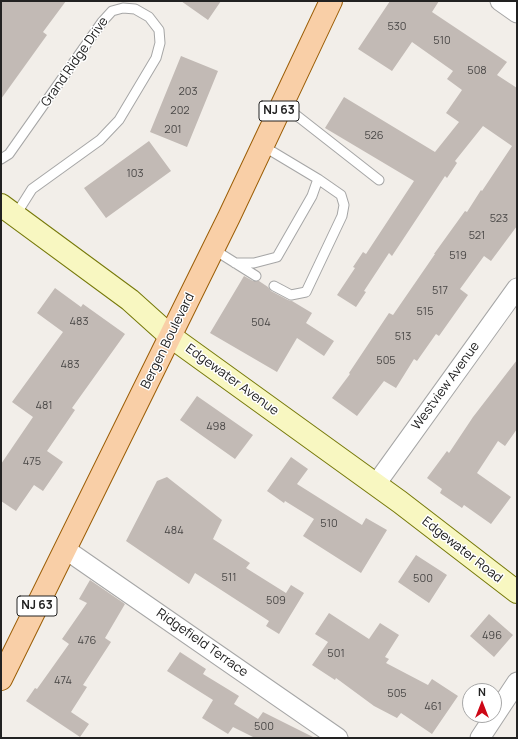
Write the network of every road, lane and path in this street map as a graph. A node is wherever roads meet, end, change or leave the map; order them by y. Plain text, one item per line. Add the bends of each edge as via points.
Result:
1 (331, 1) edge
2 (500, 1) edge
3 (517, 13) edge
4 (282, 104) junction
5 (263, 146) junction
6 (1, 160) edge
7 (318, 179) junction
8 (378, 180) dead end
9 (8, 210) edge
10 (213, 249) junction
11 (235, 263) junction
12 (256, 276) dead end
13 (274, 286) dead end
14 (517, 288) edge
15 (170, 336) junction
16 (376, 484) junction
17 (408, 508) joint
18 (65, 549) junction
19 (517, 592) edge
20 (1, 679) edge
21 (517, 682) edge
22 (338, 738) edge
23 (480, 738) edge

1 - 4 main road, Bergen Boulevard / NJ 63
2 - 3 street
4 - 5 main road, Bergen Boulevard / NJ 63
4 - 8 lane
5 - 7 lane
5 - 10 main road, Bergen Boulevard / NJ 63
6 - 9 lane, Grand Ridge Drive via 9,154 112,11 123,8 135,9 148,17 159,30 160,43 156,58 119,120 100,140
7 - 11 lane via 312,196 277,257 254,263
7 - 13 lane via 341,195 344,205 342,216 306,292 291,295
9 - 15 street, Edgewater Avenue via 130,300
10 - 11 lane
10 - 15 main road, Bergen Boulevard / NJ 63
11 - 12 lane
14 - 16 street, Westview Avenue
15 - 16 street, Edgewater Avenue
15 - 18 main road, Bergen Boulevard / NJ 63
16 - 17 street, Edgewater Avenue
17 - 19 street, Edgewater Road
18 - 20 main road, Bergen Boulevard / NJ 63
18 - 22 street, Ridgefield Terrace
21 - 23 street

